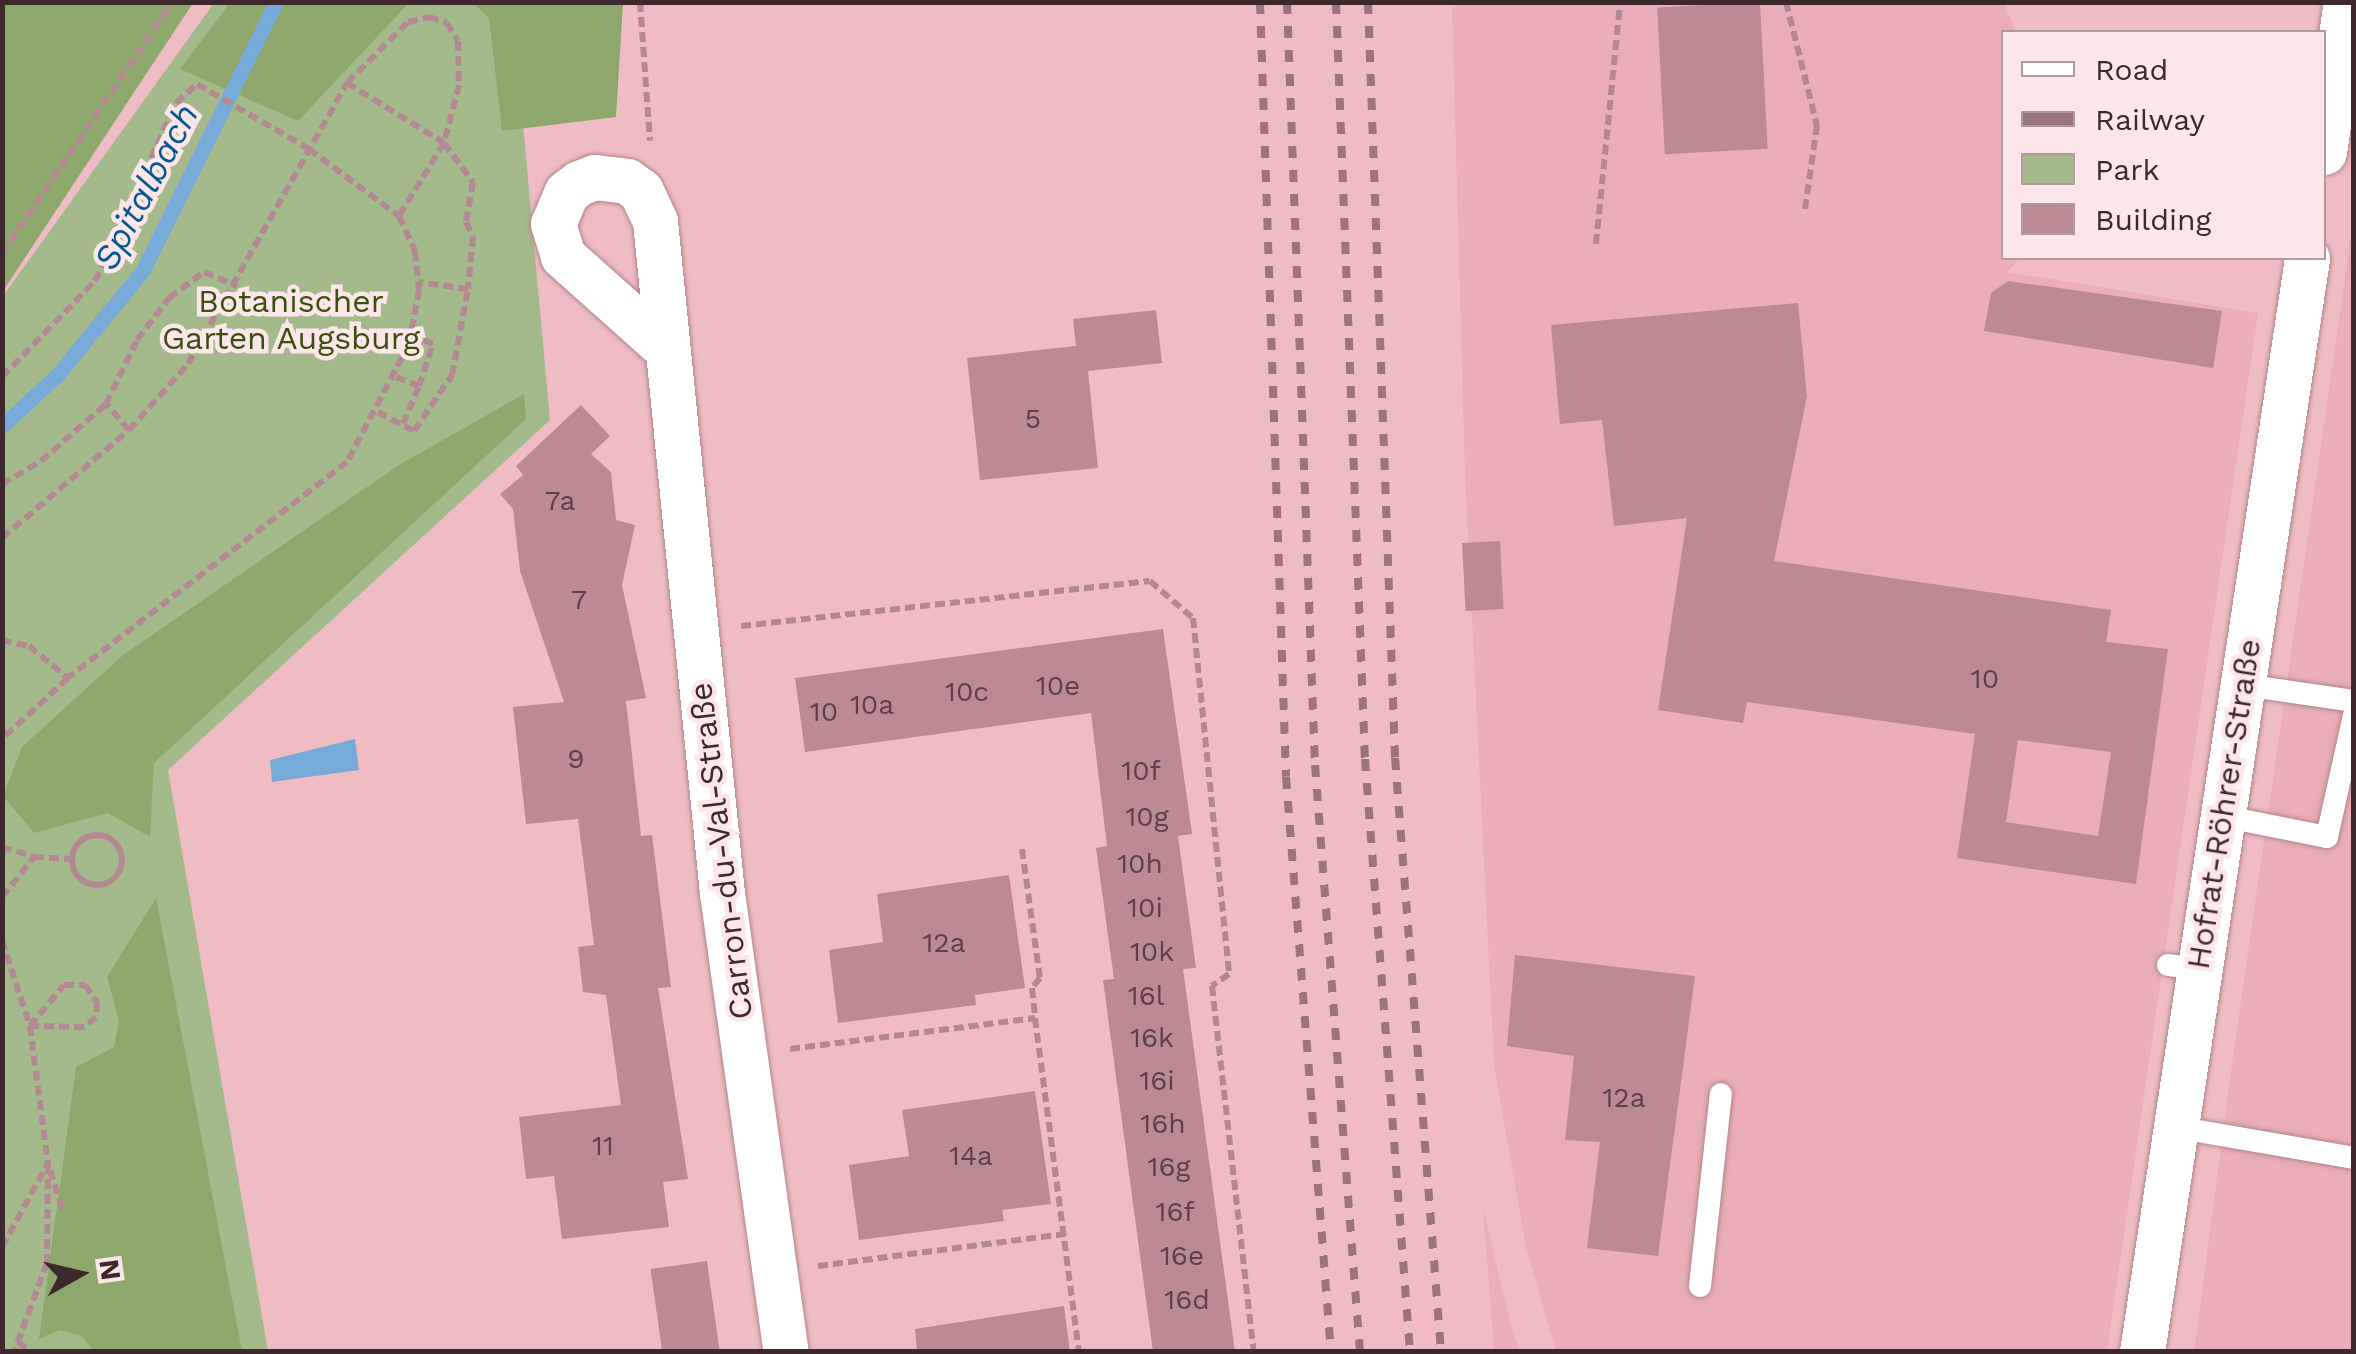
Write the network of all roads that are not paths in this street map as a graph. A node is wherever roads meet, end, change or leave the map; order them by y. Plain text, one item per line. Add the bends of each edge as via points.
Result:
1 (2346, 2) edge
2 (2334, 146) edge
3 (2307, 260) edge
4 (666, 349) junction
5 (2244, 685) junction
6 (2354, 702) edge
7 (2354, 715) edge
8 (2222, 816) junction
9 (1721, 1094) dead end
10 (2175, 1127) junction
11 (2354, 1158) edge
12 (1700, 1286) dead end
13 (786, 1352) edge
14 (2142, 1352) edge

1 - 2 street
3 - 5 street, Hofrat-Röhrer-Straße
4 - 4 street, Carron-du-Val-Straße via 563,256 554,224 566,193 594,177 611,176 641,191 655,221
4 - 13 street, Carron-du-Val-Straße
5 - 6 lane
5 - 8 street, Hofrat-Röhrer-Straße
7 - 8 lane via 2327,837
8 - 10 street, Hofrat-Röhrer-Straße via 2184,967
9 - 12 lane
10 - 11 lane
10 - 14 street, Hofrat-Röhrer-Straße

